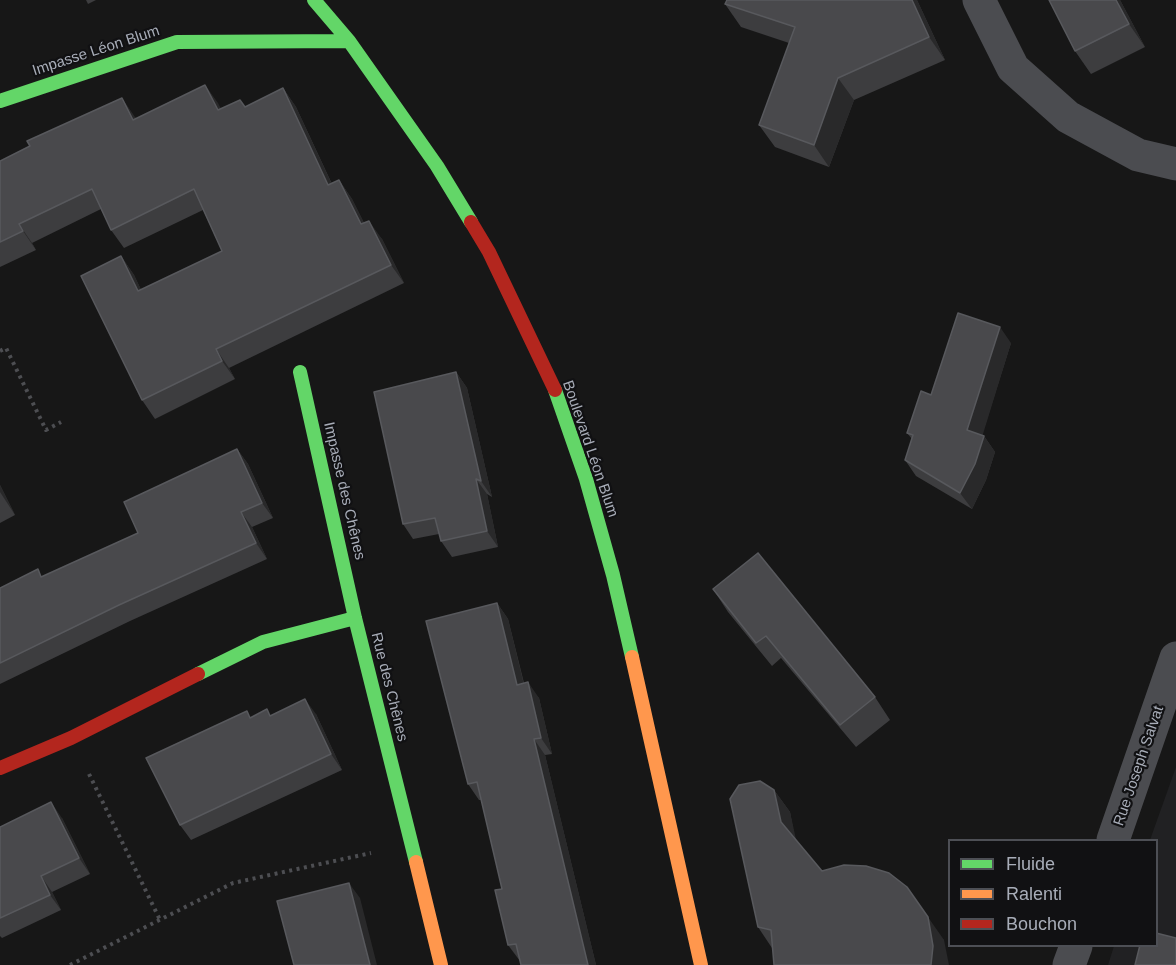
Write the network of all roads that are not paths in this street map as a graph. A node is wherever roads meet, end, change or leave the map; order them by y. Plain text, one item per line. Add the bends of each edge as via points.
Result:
1 (314, 0) edge
2 (979, 0) edge
3 (349, 41) junction
4 (0, 101) edge
5 (1176, 164) edge
6 (300, 372) dead end
7 (355, 618) junction
8 (1176, 658) edge
9 (0, 768) edge
10 (1113, 839) edge
11 (1075, 947) edge
12 (441, 965) edge
13 (701, 965) edge
14 (1069, 965) edge

1 - 3 street, Boulevard Léon Blum
2 - 5 street via 1013,68 1068,117 1138,155
3 - 4 street, Impasse Léon Blum via 177,42
3 - 13 street, Boulevard Léon Blum via 437,166 489,252 554,388 586,479 613,575
6 - 7 street, Impasse des Chênes
7 - 9 street, Rue des Chênes via 263,642 71,738
7 - 12 street, Rue des Chênes
8 - 10 street, Rue Joseph Salvat
11 - 14 street

